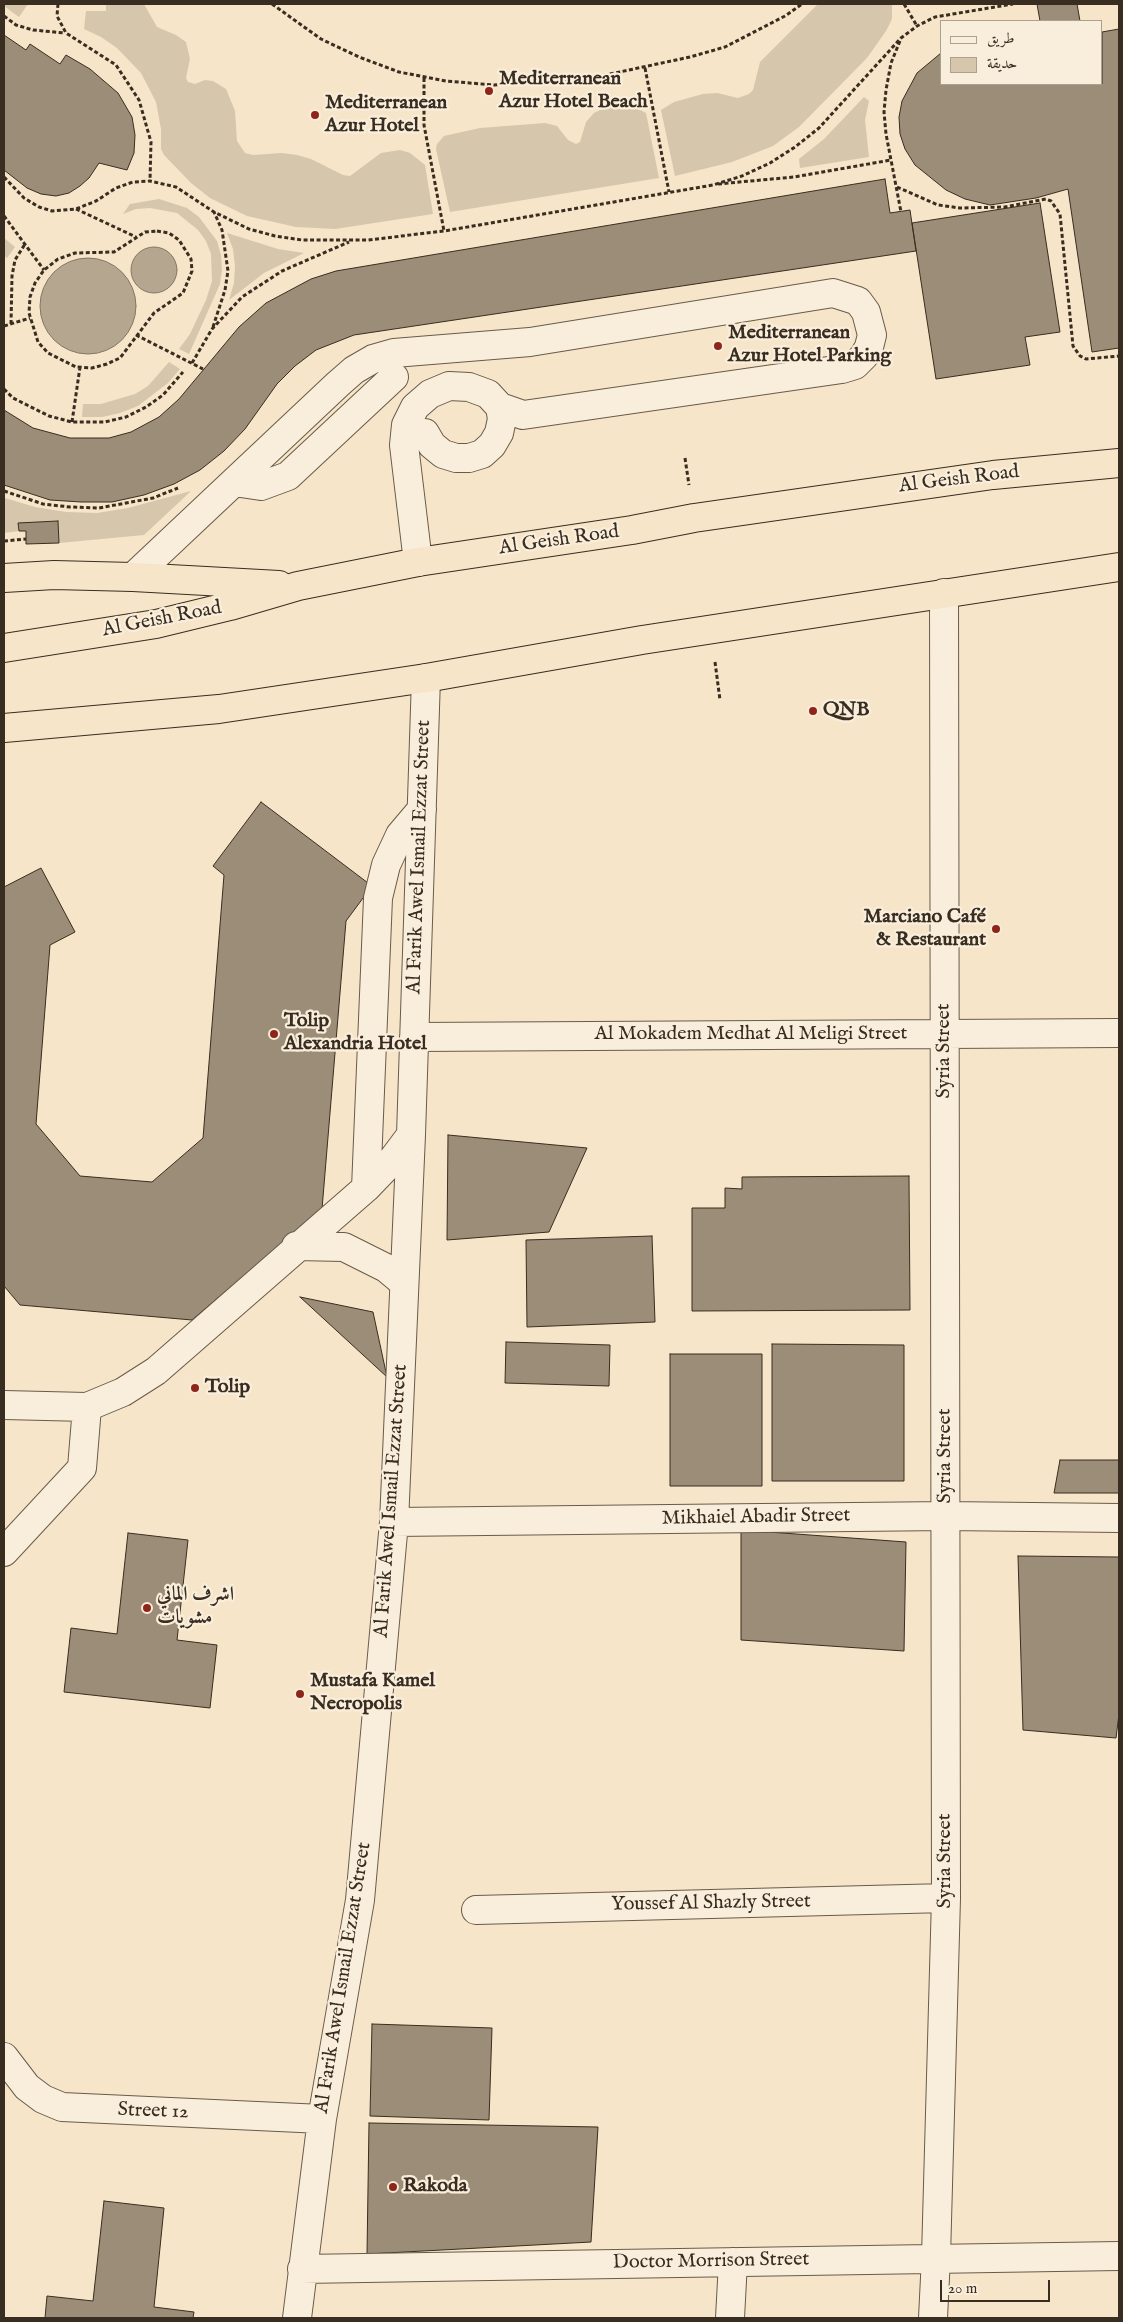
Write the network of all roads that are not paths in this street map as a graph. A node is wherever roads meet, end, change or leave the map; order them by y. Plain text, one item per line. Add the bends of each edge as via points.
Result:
1 (394, 377) dead end
2 (500, 407) junction
3 (425, 433) dead end
4 (1119, 463) edge
5 (234, 482) junction
6 (418, 562) junction
7 (1119, 567) edge
8 (133, 576) junction
9 (4, 578) edge
10 (298, 586) junction
11 (944, 594) junction
12 (4, 648) edge
13 (426, 678) junction
14 (4, 728) edge
15 (422, 809) junction
16 (1119, 1033) edge
17 (945, 1034) junction
18 (414, 1037) junction
19 (411, 1135) junction
20 (366, 1188) junction
21 (296, 1246) junction
22 (404, 1283) junction
23 (4, 1405) edge
24 (87, 1407) junction
25 (946, 1516) junction
26 (1119, 1518) edge
27 (394, 1522) junction
28 (4, 1552) edge
29 (946, 1898) junction
30 (476, 1910) dead end
31 (4, 2057) edge
32 (322, 2119) junction
33 (1119, 2256) edge
34 (936, 2257) junction
35 (733, 2262) junction
36 (302, 2269) junction
37 (297, 2318) edge
38 (730, 2318) edge
39 (933, 2318) edge

1 - 5 street via 288,476 261,486
2 - 3 street via 499,433 482,454 469,458 443,454
2 - 5 street via 523,415 842,369 855,365 864,356 872,335 870,323 858,301 833,293 530,342 394,353 373,359 354,370
2 - 6 street via 488,394 469,386 448,386 430,394 415,407 406,425 404,445
4 - 6 highway, Al Geish Road via 993,475
5 - 8 street
6 - 10 highway, Al Geish Road
7 - 11 highway
8 - 9 highway
8 - 10 highway
10 - 12 highway, Al Geish Road via 156,624
11 - 13 highway via 642,640
11 - 17 street, Syria Street
13 - 14 highway via 219,709
13 - 15 street, Al Farik Awel Ismail Ezzat Street
15 - 18 street, Al Farik Awel Ismail Ezzat Street
15 - 20 street via 400,835 386,866 378,898
16 - 17 street, Al Mokadem Medhat Al Meligi Street
17 - 18 street, Al Mokadem Medhat Al Meligi Street
17 - 25 street, Syria Street
18 - 19 street, Al Farik Awel Ismail Ezzat Street
19 - 20 street
19 - 22 street, Al Farik Awel Ismail Ezzat Street
20 - 21 street
21 - 22 street via 344,1247 386,1268
21 - 24 street via 156,1370 123,1392
22 - 27 street, Al Farik Awel Ismail Ezzat Street
23 - 24 street
24 - 28 street via 82,1468
25 - 26 street, Mikhaiel Abadir Street
25 - 27 street, Mikhaiel Abadir Street
25 - 29 street, Syria Street
27 - 32 street, Al Farik Awel Ismail Ezzat Street via 360,1900
29 - 30 street, Youssef Al Shazly Street
29 - 34 street, Syria Street
31 - 32 street, Street 12 via 27,2087 62,2107
32 - 36 street, Al Farik Awel Ismail Ezzat Street
33 - 34 street, Doctor Morrison Street
34 - 35 street, Doctor Morrison Street
34 - 39 street, Syria Street
35 - 36 street, Doctor Morrison Street
35 - 38 street
36 - 37 street, Al Farik Awel Ismail Ezzat Street

